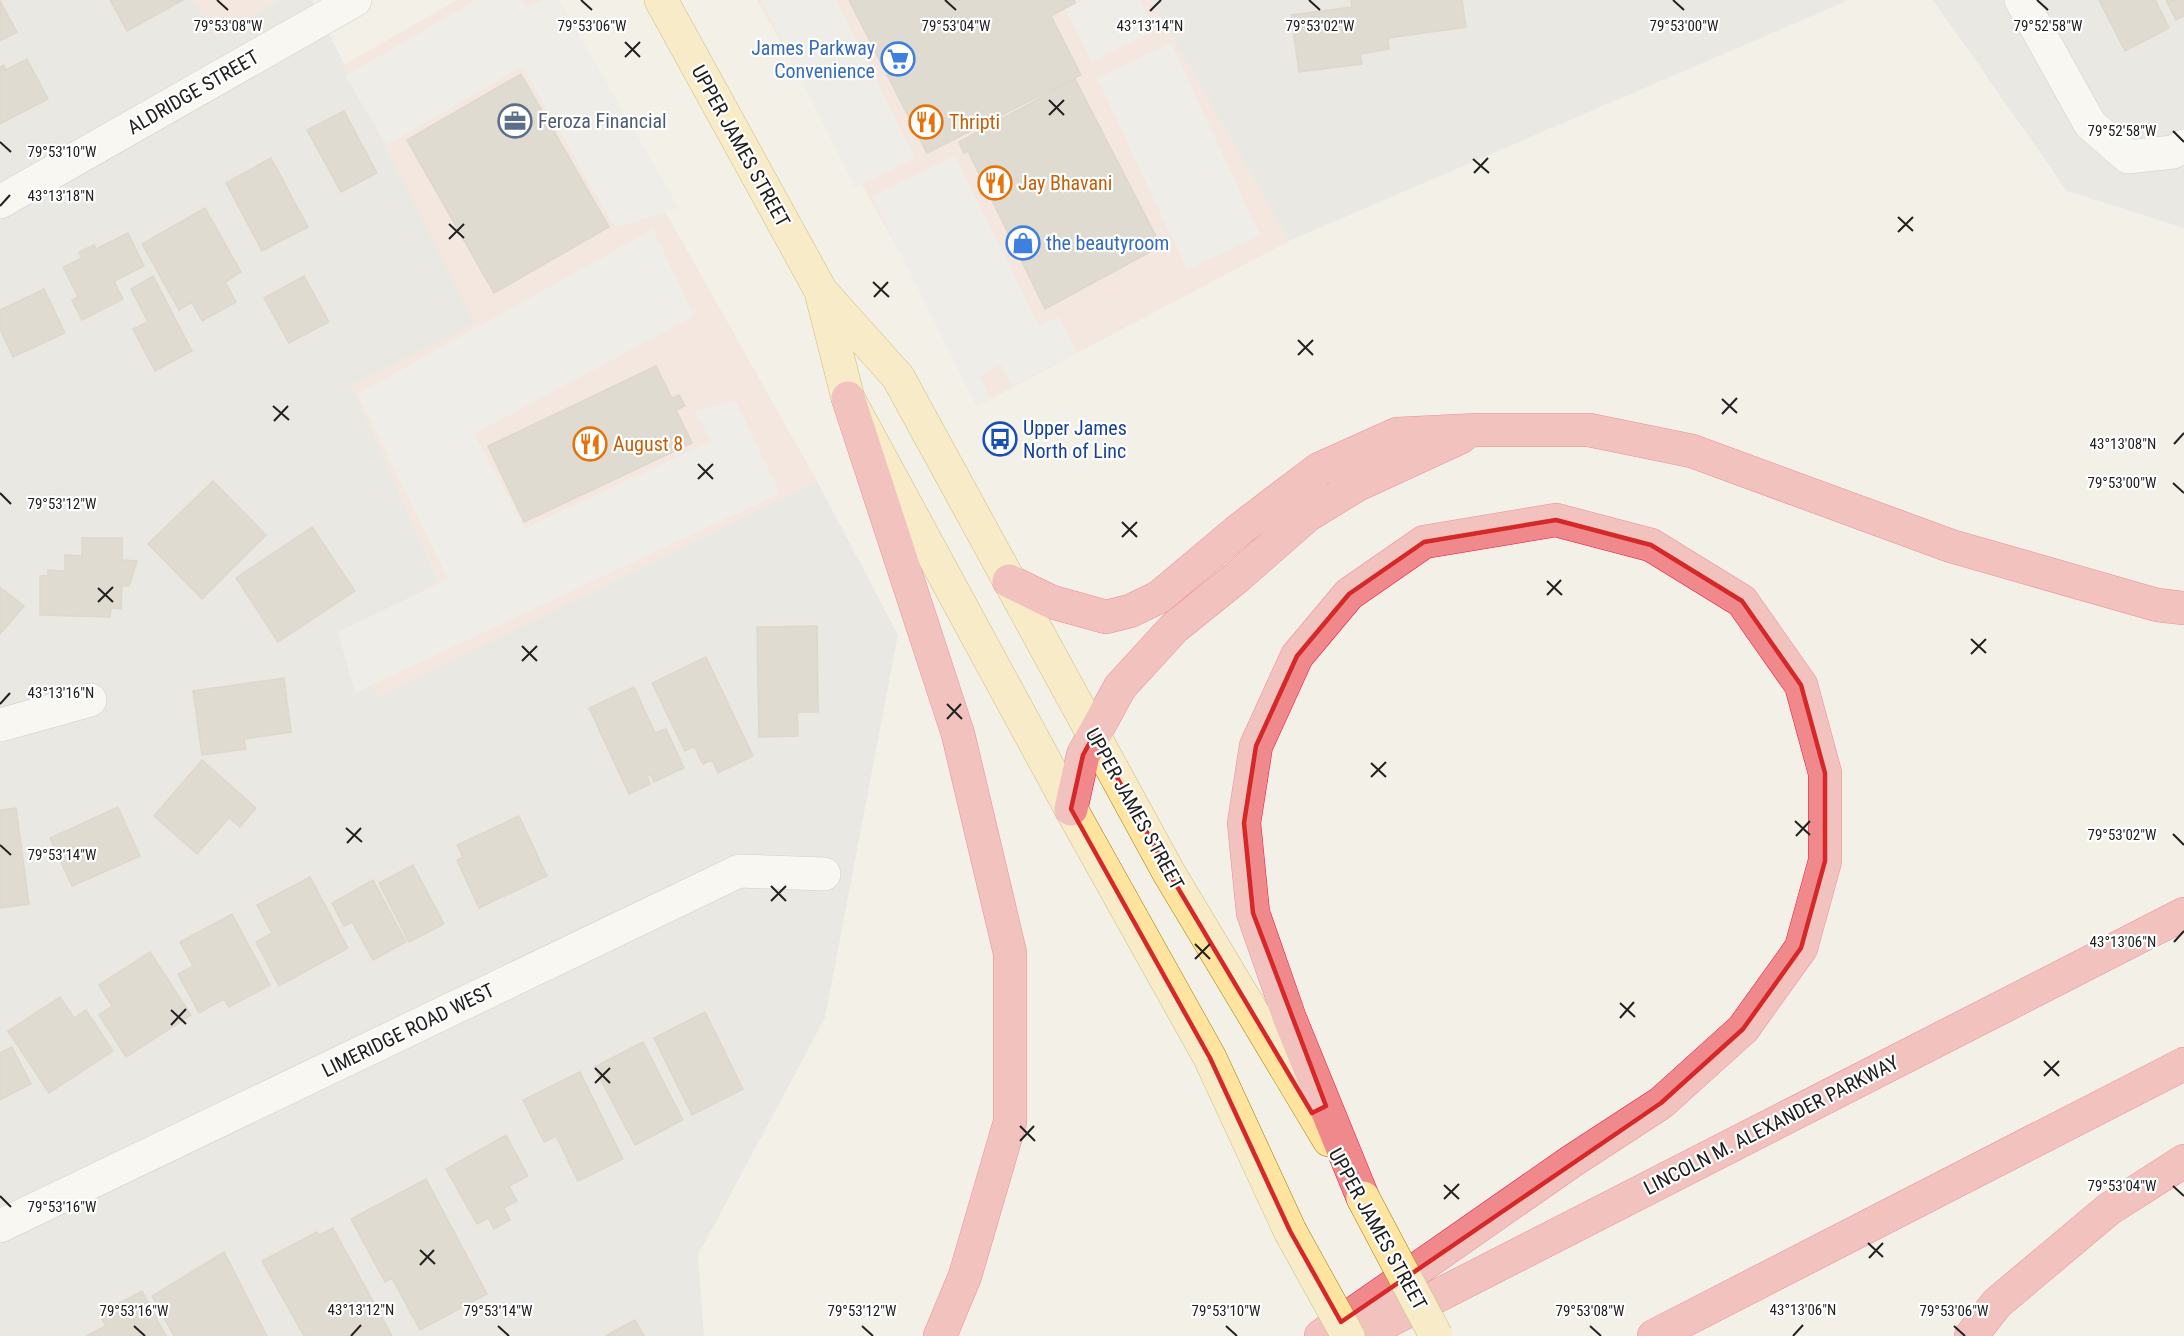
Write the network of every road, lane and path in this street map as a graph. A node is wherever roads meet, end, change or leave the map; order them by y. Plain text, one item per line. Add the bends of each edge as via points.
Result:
1 (355, 0) edge
2 (661, 0) edge
3 (2021, 0) edge
4 (2184, 146) edge
5 (0, 202) edge
6 (821, 291) junction
7 (848, 398) junction
8 (1478, 429) junction
9 (1009, 581) junction
10 (2184, 608) edge
11 (90, 700) dead end
12 (0, 725) edge
13 (1094, 735) junction
14 (1071, 809) junction
15 (824, 874) dead end
16 (2184, 914) edge
17 (2184, 1064) edge
18 (2184, 1161) edge
19 (1363, 1198) junction
20 (0, 1226) edge
21 (940, 1336) edge
22 (1321, 1336) edge
23 (1348, 1336) edge
24 (1359, 1336) edge
25 (1437, 1336) edge
26 (1654, 1336) edge
27 (1971, 1336) edge

1 - 5 street, ALDRIDGE STREET
2 - 6 main road, UPPER JAMES STREET
3 - 4 street via 2090,124 2128,157 2173,152
6 - 7 main road, UPPER JAMES STREET
6 - 9 main road, UPPER JAMES STREET via 898,377
7 - 14 main road, UPPER JAMES STREET
7 - 21 highway via 958,734 1010,953 1010,1122 965,1276
8 - 9 highway via 1397,434 1319,469 1159,597 1130,611 1106,617 1052,602
8 - 10 highway via 1589,430 1692,451 1951,546 2157,605
8 - 13 highway via 1357,485 1308,515 1174,628 1120,687
9 - 13 main road, UPPER JAMES STREET
11 - 12 street
13 - 14 highway via 1083,755
13 - 19 main road, UPPER JAMES STREET via 1169,873
14 - 23 main road, UPPER JAMES STREET, bridge via 1210,1058 1290,1231
15 - 20 street, LIMERIDGE ROAD WEST via 739,871
16 - 24 highway, LINCOLN M. ALEXANDER PARKWAY
17 - 26 highway
18 - 27 highway via 2109,1209 1996,1303
19 - 22 highway via 1290,1019 1253,913 1244,824 1256,747 1297,656 1349,594 1424,542 1556,520 1651,545 1742,602 1801,685 1825,773 1825,861 1801,948 1743,1029 1661,1103
19 - 25 main road, UPPER JAMES STREET, bridge

